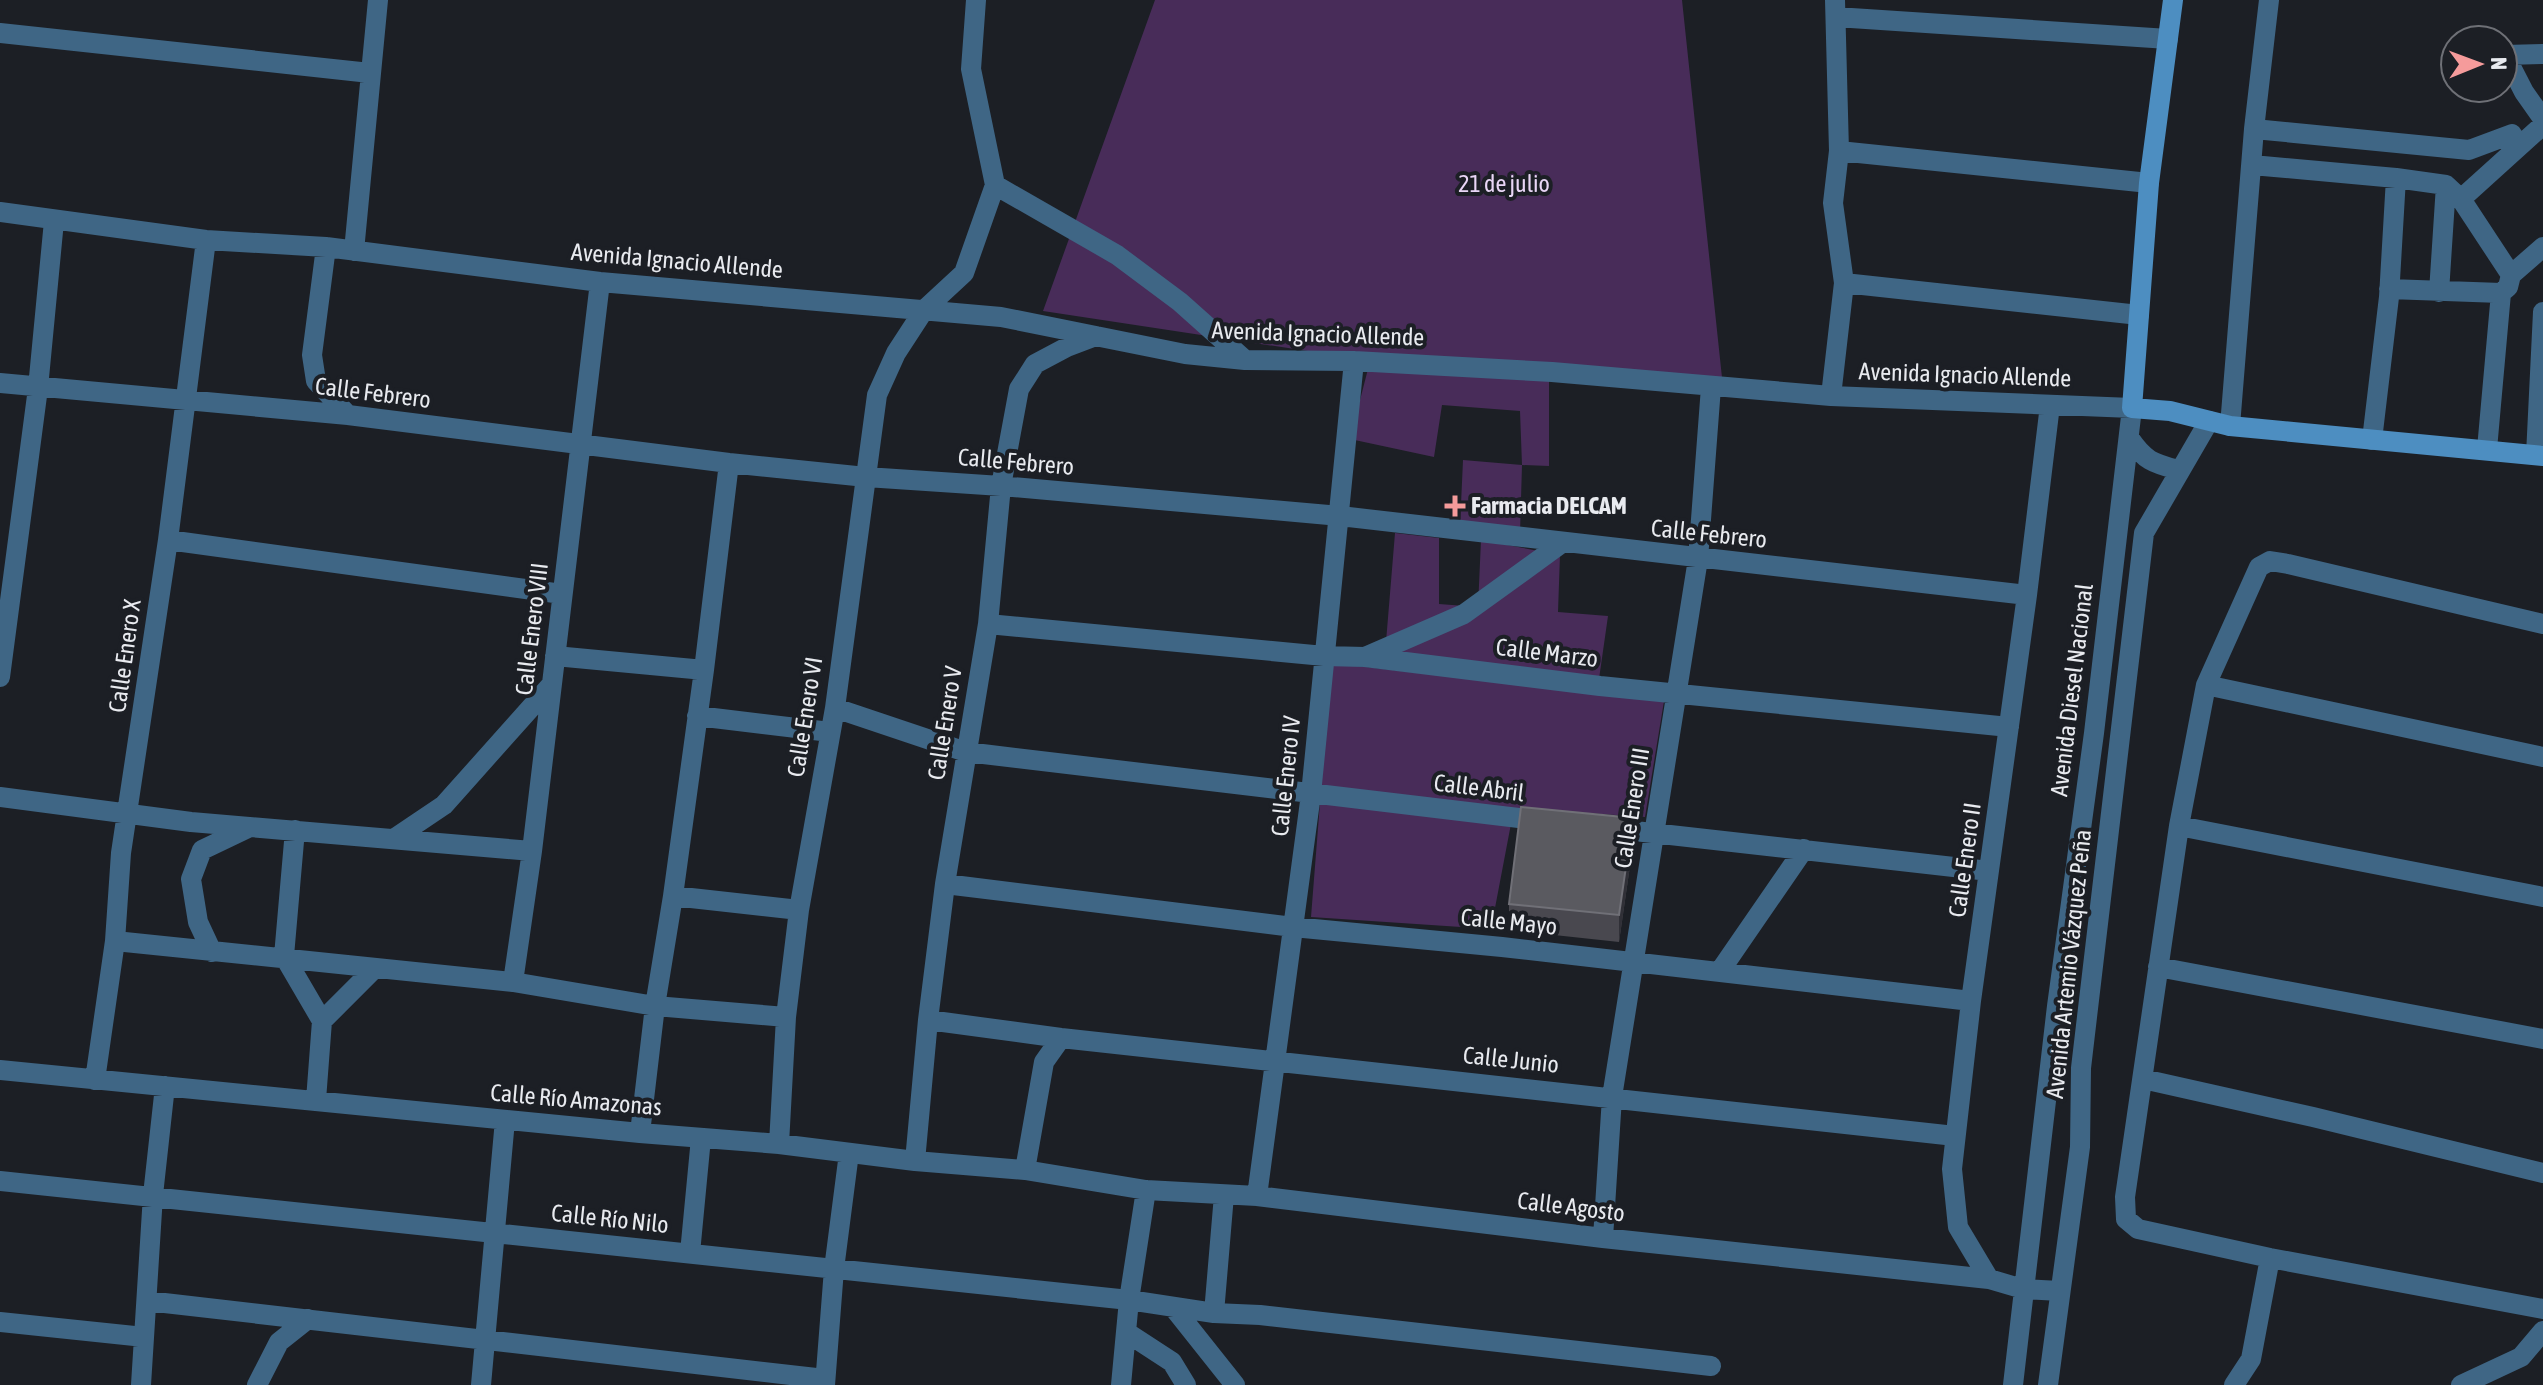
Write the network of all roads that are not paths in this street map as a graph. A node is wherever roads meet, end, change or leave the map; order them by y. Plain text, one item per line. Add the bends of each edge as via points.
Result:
1 (378, 0) edge
2 (976, 0) edge
3 (2173, 0) edge
4 (2269, 0) edge
5 (1835, 8) edge
6 (0, 33) edge
7 (2168, 39) junction
8 (2543, 54) edge
9 (370, 73) junction
10 (2543, 122) edge
11 (2254, 129) junction
12 (2512, 134) dead end
13 (1839, 151) junction
14 (2252, 165) junction
15 (2396, 178) junction
16 (2149, 183) junction
17 (995, 185) junction
18 (2453, 192) junction
19 (0, 212) edge
20 (54, 221) junction
21 (206, 240) junction
22 (326, 247) junction
23 (2543, 247) edge
24 (354, 251) junction
25 (600, 282) junction
26 (1844, 283) junction
27 (2389, 289) junction
28 (2439, 292) junction
29 (2504, 292) junction
30 (924, 310) junction
31 (2543, 312) edge
32 (2139, 315) junction
33 (1096, 336) junction
34 (1245, 360) junction
35 (1354, 361) junction
36 (0, 383) edge
37 (1711, 387) junction
38 (38, 388) junction
39 (1831, 396) junction
40 (187, 398) junction
41 (2050, 405) junction
42 (2132, 408) junction
43 (348, 415) junction
44 (2209, 421) junction
45 (2230, 426) junction
46 (2130, 439) junction
47 (2372, 440) junction
48 (582, 445) junction
49 (2487, 449) junction
50 (2539, 456) edge
51 (729, 463) junction
52 (2178, 470) junction
53 (866, 477) junction
54 (1001, 486) junction
55 (1340, 516) junction
56 (168, 540) junction
57 (1562, 543) junction
58 (1698, 559) junction
59 (562, 594) junction
60 (2027, 595) junction
61 (988, 624) junction
62 (2543, 624) edge
63 (555, 656) junction
64 (1324, 656) junction
65 (1365, 657) junction
66 (704, 670) junction
67 (0, 677) edge
68 (552, 684) junction
69 (2206, 685) junction
70 (1677, 693) junction
71 (835, 708) junction
72 (697, 716) junction
73 (2009, 727) junction
74 (830, 732) junction
75 (966, 752) junction
76 (2543, 757) edge
77 (1311, 794) junction
78 (0, 797) edge
79 (128, 813) junction
80 (1563, 823) edge
81 (252, 826) junction
82 (2179, 826) junction
83 (1594, 827) edge
84 (295, 830) junction
85 (1654, 833) junction
86 (395, 838) junction
87 (1804, 849) junction
88 (532, 851) junction
89 (1989, 871) junction
90 (945, 884) junction
91 (673, 896) junction
92 (2543, 897) edge
93 (799, 910) junction
94 (1293, 927) junction
95 (115, 941) junction
96 (212, 952) junction
97 (284, 956) junction
98 (1634, 961) junction
99 (2158, 967) junction
100 (375, 968) junction
101 (1720, 971) junction
102 (513, 982) junction
103 (1971, 1001) junction
104 (655, 1006) junction
105 (786, 1017) junction
106 (928, 1020) junction
107 (322, 1021) junction
108 (1061, 1038) junction
109 (2543, 1039) edge
110 (1274, 1061) junction
111 (0, 1070) edge
112 (2143, 1079) junction
113 (95, 1080) junction
114 (165, 1086) junction
115 (1612, 1097) junction
116 (316, 1100) junction
117 (505, 1120) junction
118 (640, 1133) junction
119 (1955, 1136) junction
120 (701, 1138) junction
121 (779, 1144) junction
122 (849, 1153) junction
123 (915, 1161) junction
124 (1025, 1170) junction
125 (2543, 1173) edge
126 (0, 1181) edge
127 (1146, 1190) junction
128 (153, 1195) junction
129 (1224, 1195) junction
130 (1257, 1196) junction
131 (493, 1232) junction
132 (1603, 1238) junction
133 (690, 1253) junction
134 (2270, 1258) junction
135 (834, 1269) junction
136 (1989, 1279) junction
137 (2023, 1289) junction
138 (2060, 1291) junction
139 (1129, 1300) junction
140 (147, 1301) junction
141 (1173, 1307) junction
142 (2543, 1309) edge
143 (1214, 1313) junction
144 (308, 1319) junction
145 (0, 1322) edge
146 (2543, 1331) edge
147 (1126, 1332) junction
148 (144, 1337) junction
149 (485, 1338) junction
150 (1711, 1366) dead end
151 (825, 1382) edge
152 (141, 1385) edge
153 (257, 1385) edge
154 (481, 1385) edge
155 (1121, 1385) edge
156 (1186, 1385) edge
157 (1235, 1385) edge
158 (2013, 1385) edge
159 (2048, 1385) edge
160 (2234, 1385) edge
161 (2461, 1385) edge

1 - 9 street
2 - 17 street via 971,69
3 - 7 street, Avenida Diesel Nacional
4 - 11 street
5 - 7 street
5 - 13 street
6 - 9 street
7 - 16 street, Avenida Diesel Nacional
8 - 10 street via 2505,55
9 - 24 street
10 - 18 street
11 - 12 street via 2469,150
11 - 14 street
13 - 16 street
13 - 26 street via 1833,203
14 - 15 street
14 - 45 street
15 - 18 street
15 - 27 street
16 - 32 street, Avenida Diesel Nacional
17 - 30 street, Calle Enero VI via 964,273
17 - 34 street via 1117,255
18 - 28 street
18 - 29 street
19 - 20 street, Avenida Ignacio Allende
20 - 21 street, Avenida Ignacio Allende
20 - 38 street
21 - 22 street, Avenida Ignacio Allende
21 - 40 street, Calle Enero X
22 - 24 street, Avenida Ignacio Allende
22 - 43 street via 312,355 316,381
23 - 29 street
24 - 25 street, Avenida Ignacio Allende
25 - 30 street, Avenida Ignacio Allende
25 - 48 street, Calle Enero VIII
26 - 32 street
26 - 39 street
27 - 28 street
27 - 47 street
28 - 29 street
29 - 49 street
30 - 33 street, Avenida Ignacio Allende via 1001,317
30 - 53 street, Calle Enero VI via 877,395
31 - 50 street
32 - 42 street, Avenida Diesel Nacional
33 - 34 street, Avenida Ignacio Allende
33 - 54 street, Calle Enero V via 1035,364 1019,389
34 - 35 street, Avenida Ignacio Allende
35 - 37 street, Avenida Ignacio Allende
35 - 55 street, Calle Enero IV
36 - 38 street, Calle Febrero
37 - 39 street, Avenida Ignacio Allende
37 - 58 street, Calle Enero III
38 - 40 street, Calle Febrero
38 - 67 street
39 - 41 street, Avenida Ignacio Allende
40 - 43 street, Calle Febrero
40 - 56 street, Calle Enero X
41 - 42 street, Avenida Ignacio Allende
41 - 60 street, Calle Enero II
42 - 44 street, Avenida Ignacio Allende
42 - 46 street, Avenida Diesel Nacional
43 - 48 street, Calle Febrero
44 - 45 street, Avenida Ignacio Allende
44 - 52 street, Avenida Artemio Vázquez Peña
45 - 47 street, Avenida Ignacio Allende
46 - 52 street via 2151,463
46 - 137 street, Avenida Diesel Nacional
47 - 49 street, Avenida Ignacio Allende
48 - 51 street, Calle Febrero
48 - 59 street, Calle Enero VIII
49 - 50 street, Avenida Ignacio Allende
51 - 53 street, Calle Febrero
51 - 66 street
52 - 138 street, Avenida Artemio Vázquez Peña via 2144,533 2081,1068 2080,1147
53 - 54 street, Calle Febrero
53 - 71 street, Calle Enero VI
54 - 55 street, Calle Febrero
54 - 61 street, Calle Enero V
55 - 57 street, Calle Febrero
55 - 64 street, Calle Enero IV
56 - 59 street
56 - 79 street, Calle Enero X
57 - 58 street, Calle Febrero
57 - 65 street via 1464,614
58 - 60 street, Calle Febrero
58 - 70 street, Calle Enero III
59 - 63 street, Calle Enero VIII
60 - 73 street, Calle Enero II
61 - 64 street, Calle Marzo
61 - 75 street, Calle Enero V
62 - 69 street via 2270,561 2259,567
63 - 66 street
63 - 68 street, Calle Enero VIII
64 - 65 street, Calle Marzo
64 - 77 street, Calle Enero IV
65 - 70 street, Calle Marzo
66 - 72 street
68 - 86 street via 444,805
68 - 88 street, Calle Enero VIII
69 - 76 street
69 - 82 street
70 - 73 street, Calle Marzo
70 - 85 street, Calle Enero III
71 - 74 street, Calle Enero VI
71 - 75 street, Calle Abril
72 - 74 street
72 - 91 street
73 - 89 street, Calle Enero II
74 - 93 street, Calle Enero VI
75 - 77 street, Calle Abril
75 - 90 street, Calle Enero V
77 - 80 street, Calle Abril
77 - 94 street, Calle Enero IV
78 - 79 street
79 - 81 street
79 - 95 street, Calle Enero X
81 - 84 street
81 - 96 street via 202,850 191,879 198,922
82 - 92 street
82 - 99 street
83 - 85 street
84 - 86 street
84 - 97 street
85 - 87 street
85 - 98 street, Calle Enero III
86 - 88 street
87 - 89 street
87 - 101 street
88 - 102 street, Calle Enero VIII
89 - 103 street, Calle Enero II
90 - 94 street, Calle Mayo
90 - 106 street, Calle Enero V
91 - 93 street
91 - 104 street
93 - 105 street, Calle Enero VI
94 - 98 street, Calle Mayo
94 - 110 street, Calle Enero IV
95 - 96 street
95 - 113 street, Calle Enero X
96 - 97 street
97 - 100 street
97 - 107 street
98 - 101 street, Calle Mayo
98 - 115 street, Calle Enero III
99 - 109 street
99 - 112 street
100 - 102 street
100 - 107 street
101 - 103 street, Calle Mayo
102 - 104 street
103 - 119 street, Calle Enero II
104 - 105 street
104 - 118 street
105 - 121 street, Calle Enero VI
106 - 108 street, Calle Junio
106 - 123 street, Calle Enero V
107 - 116 street
108 - 110 street, Calle Junio
108 - 124 street via 1044,1062
110 - 115 street, Calle Junio
110 - 130 street, Calle Enero IV
111 - 113 street, Calle Río Amazonas
112 - 125 street
112 - 134 street via 2126,1219 2138,1229
113 - 114 street, Calle Río Amazonas
114 - 116 street, Calle Río Amazonas
114 - 128 street
115 - 119 street, Calle Junio
115 - 132 street, Calle Enero III
116 - 117 street, Calle Río Amazonas
117 - 118 street, Calle Río Amazonas
117 - 131 street
118 - 120 street, Calle Río Amazonas
119 - 136 street, Calle Enero II via 1952,1169 1958,1227
120 - 121 street, Calle Río Amazonas
120 - 133 street
121 - 122 street, Calle Río Amazonas
122 - 123 street, Calle Río Amazonas
122 - 135 street
123 - 124 street, Calle Río Amazonas
124 - 127 street, Calle Río Amazonas
126 - 128 street, Calle Río Nilo
127 - 129 street, Calle Agosto
127 - 139 street
128 - 131 street, Calle Río Nilo
128 - 140 street
129 - 130 street, Calle Agosto
129 - 143 street
130 - 132 street, Calle Agosto
131 - 133 street, Calle Río Nilo
131 - 149 street
132 - 136 street, Calle Agosto
133 - 135 street, Calle Río Nilo
134 - 142 street
134 - 160 street via 2251,1359
135 - 139 street, Calle Río Nilo
135 - 151 street
136 - 137 street
137 - 138 street
137 - 158 street, Avenida Diesel Nacional
138 - 159 street, Avenida Artemio Vázquez Peña
139 - 141 street, Calle Río Nilo
139 - 147 street
140 - 144 street
140 - 148 street
141 - 143 street, Calle Río Nilo
141 - 157 street
143 - 150 street, Calle Río Nilo
144 - 149 street
144 - 153 street via 279,1342
145 - 148 street
146 - 161 street via 2521,1357
147 - 155 street
147 - 156 street via 1172,1362
148 - 152 street
149 - 151 street
149 - 154 street

